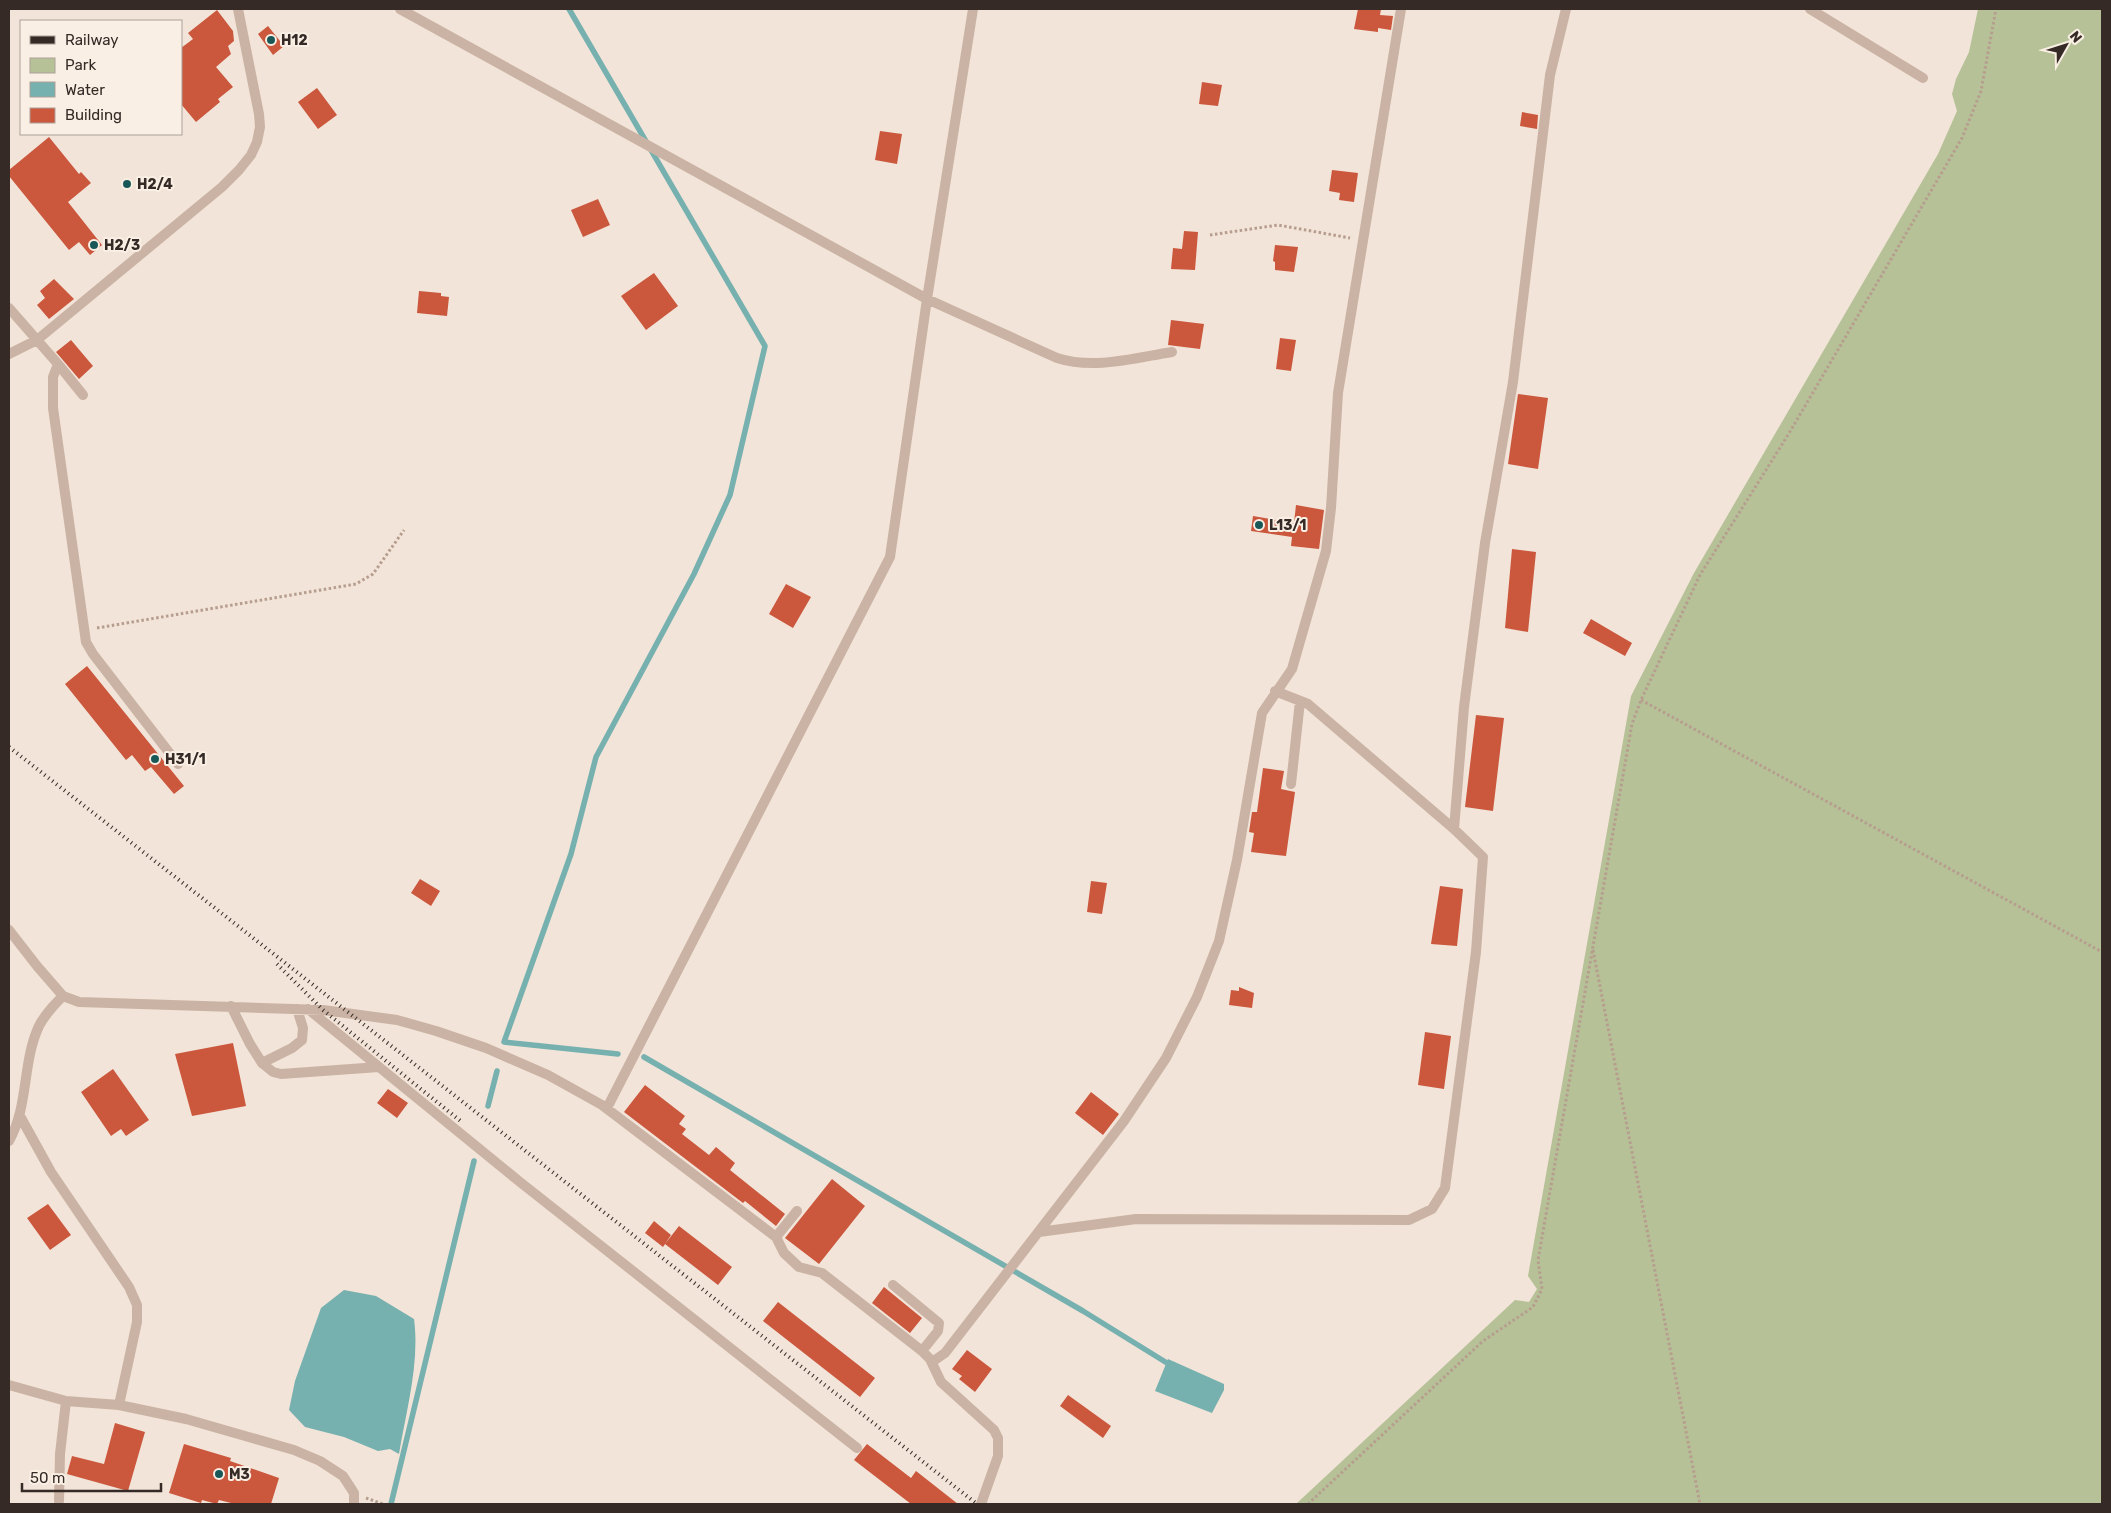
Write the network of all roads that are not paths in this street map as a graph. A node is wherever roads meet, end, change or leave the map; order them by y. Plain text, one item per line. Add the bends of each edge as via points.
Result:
1 (238, 9) edge
2 (400, 9) edge
3 (973, 9) edge
4 (1401, 9) edge
5 (1566, 9) edge
6 (1810, 9) edge
7 (1923, 78) dead end
8 (927, 299) junction
9 (9, 308) edge
10 (37, 340) junction
11 (1172, 352) dead end
12 (9, 354) edge
13 (58, 364) junction
14 (84, 395) dead end
15 (1275, 692) junction
16 (1300, 701) junction
17 (178, 764) dead end
18 (1291, 784) dead end
19 (1454, 829) junction
20 (9, 930) edge
21 (63, 996) junction
22 (231, 1006) junction
23 (297, 1009) junction
24 (308, 1009) junction
25 (262, 1063) junction
26 (379, 1067) junction
27 (607, 1108) junction
28 (20, 1116) junction
29 (9, 1141) edge
30 (797, 1211) dead end
31 (1039, 1232) junction
32 (776, 1237) junction
33 (893, 1285) dead end
34 (922, 1351) junction
35 (932, 1362) junction
36 (9, 1385) edge
37 (66, 1401) junction
38 (119, 1405) junction
39 (857, 1448) dead end
40 (59, 1501) dead end
41 (354, 1504) edge
42 (981, 1504) edge

1 - 10 lane via 259,114 260,128 251,155 222,187
2 - 8 lane
3 - 8 lane
4 - 15 lane via 1338,393 1326,552 1292,669
5 - 19 lane via 1550,75 1513,382 1485,543 1464,707
6 - 7 lane
8 - 11 lane via 1074,363 1090,364
8 - 27 lane via 892,545 885,568
9 - 10 lane
10 - 12 lane
10 - 13 lane
13 - 14 lane
13 - 17 lane via 53,376 53,408 86,642
15 - 16 lane
15 - 31 lane via 1262,713 1221,932 1197,997 1166,1058 1124,1121
16 - 18 lane
16 - 19 lane via 1308,704
19 - 31 lane via 1483,858 1476,952 1445,1188 1432,1209 1409,1220 1136,1219
20 - 21 lane
21 - 22 lane via 79,1002
21 - 28 lane via 44,1017 35,1038
22 - 23 lane
22 - 25 lane
23 - 24 lane
23 - 25 lane via 303,1028 302,1040
24 - 26 lane
24 - 27 lane via 397,1020 436,1030 548,1075
25 - 26 lane via 281,1074
26 - 39 lane
27 - 32 lane
28 - 29 lane
28 - 38 lane via 51,1172 129,1288 137,1305 137,1322
30 - 32 lane
31 - 35 lane via 945,1353
32 - 34 lane via 784,1252 799,1266 822,1273
33 - 34 lane via 939,1323 938,1331
34 - 35 lane
35 - 42 lane via 941,1382 988,1423 998,1438 998,1456
36 - 37 lane
37 - 38 lane
37 - 40 lane
38 - 41 lane via 210,1425 307,1455 343,1476 354,1492

